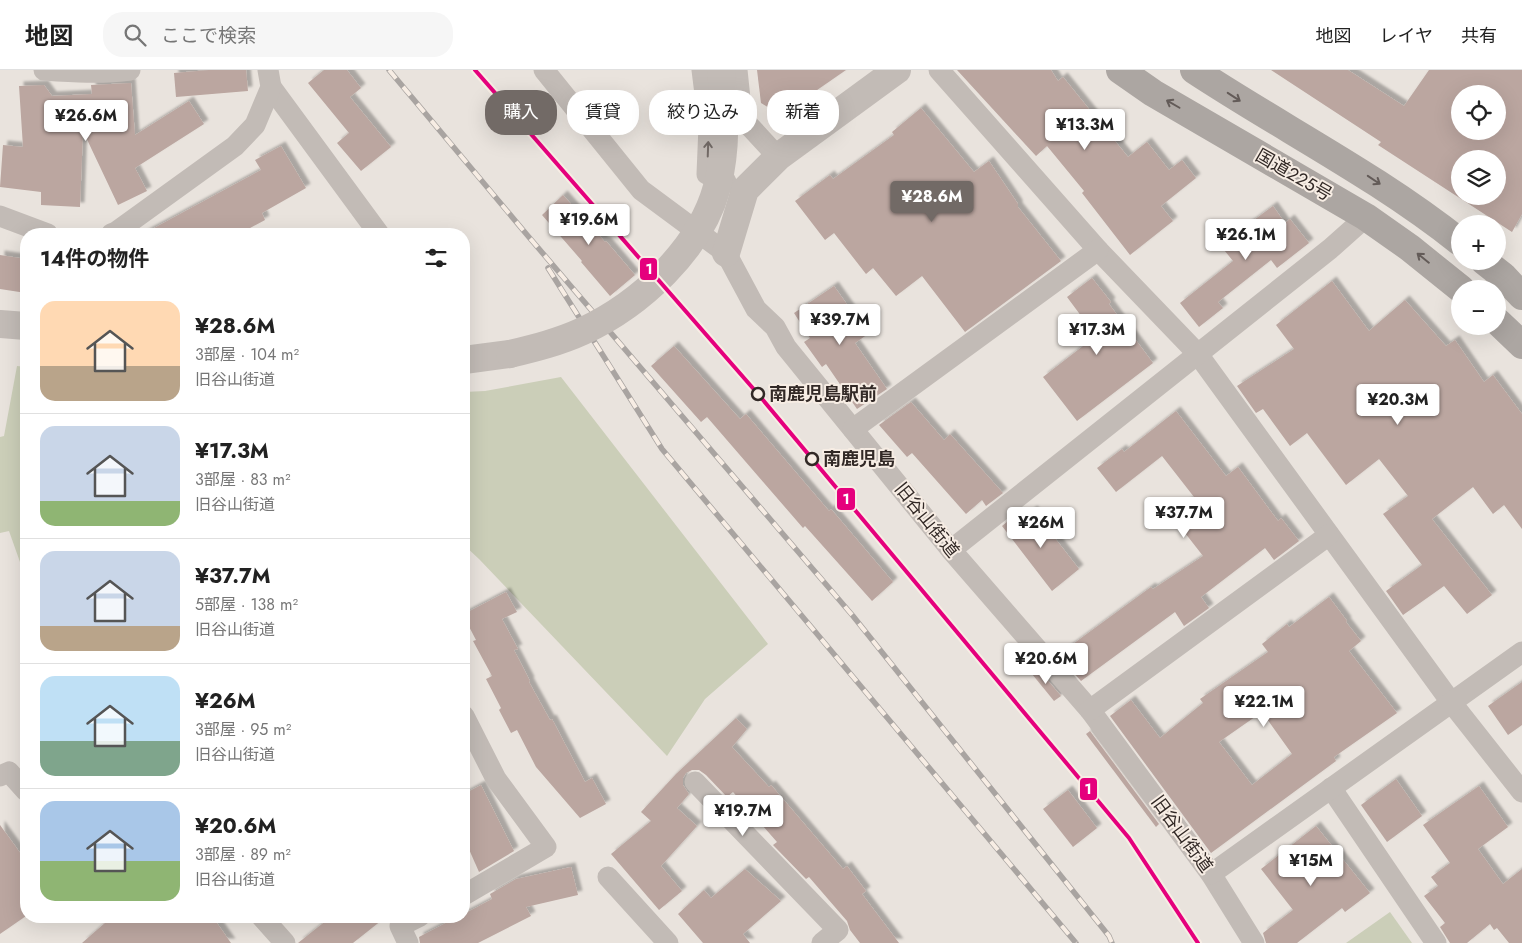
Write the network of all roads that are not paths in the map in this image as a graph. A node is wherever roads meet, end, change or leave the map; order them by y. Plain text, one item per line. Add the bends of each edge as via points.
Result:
1 (44, 70) edge
2 (130, 70) edge
3 (544, 70) edge
4 (702, 70) edge
5 (721, 70) edge
6 (737, 70) edge
7 (898, 70) edge
8 (939, 70) edge
9 (1120, 70) edge
10 (1194, 70) edge
11 (269, 78) edge
12 (778, 157) junction
13 (745, 190) junction
14 (0, 216) edge
15 (1366, 217) junction
16 (32, 228) edge
17 (122, 228) edge
18 (376, 228) edge
19 (1451, 235) edge
20 (1098, 250) junction
21 (726, 253) junction
22 (1495, 270) edge
23 (1451, 281) edge
24 (1522, 296) edge
25 (0, 324) edge
26 (20, 326) edge
27 (1506, 330) edge
28 (1522, 345) edge
29 (1197, 353) junction
30 (470, 359) edge
31 (853, 430) junction
32 (1329, 535) junction
33 (951, 550) junction
34 (1522, 652) edge
35 (1451, 702) junction
36 (1090, 710) junction
37 (470, 728) edge
38 (12, 771) edge
39 (20, 782) edge
40 (695, 782) dead end
41 (1331, 788) junction
42 (1522, 792) edge
43 (1211, 874) junction
44 (608, 877) dead end
45 (470, 891) edge
46 (267, 923) edge
47 (406, 923) edge
48 (285, 943) edge
49 (408, 943) edge
50 (668, 943) edge
51 (822, 943) edge
52 (1254, 943) edge
53 (1436, 943) edge

1 - 2 street
3 - 21 street, 旧谷山街道 via 641,190
13 -> 4 street via 707,174 708,126
5 - 30 street, bridge via 724,104 722,160 717,188 691,242 671,266 620,311 583,331 510,354
6 - 12 street via 742,118
7 - 12 street
8 - 20 street
15 -> 9 highway, 国道225号 via 1152,93
10 -> 19 highway, 国道225号 via 1366,175
11 - 17 street via 255,125 235,146
11 - 18 street
12 - 13 street
13 - 21 street
14 - 16 street
23 -> 15 highway, 国道225号
15 - 29 street via 1337,244
20 - 29 street
20 - 31 street
21 - 31 street, 旧谷山街道 via 756,309 775,328 786,348
22 - 24 highway
25 - 26 street
27 - 28 highway
29 - 32 street
29 - 33 street
31 - 33 street, 旧谷山街道
32 - 35 street
32 - 36 street
33 - 36 street, 旧谷山街道
34 - 35 street
35 - 41 street
35 - 42 street
36 - 43 street, 旧谷山街道
37 - 45 street via 496,779 546,847
38 - 39 street
40 - 51 street via 838,930
41 - 43 street
41 - 53 street
43 - 52 street, 旧谷山街道
44 - 50 street
46 - 48 street
47 - 49 street via 400,926

